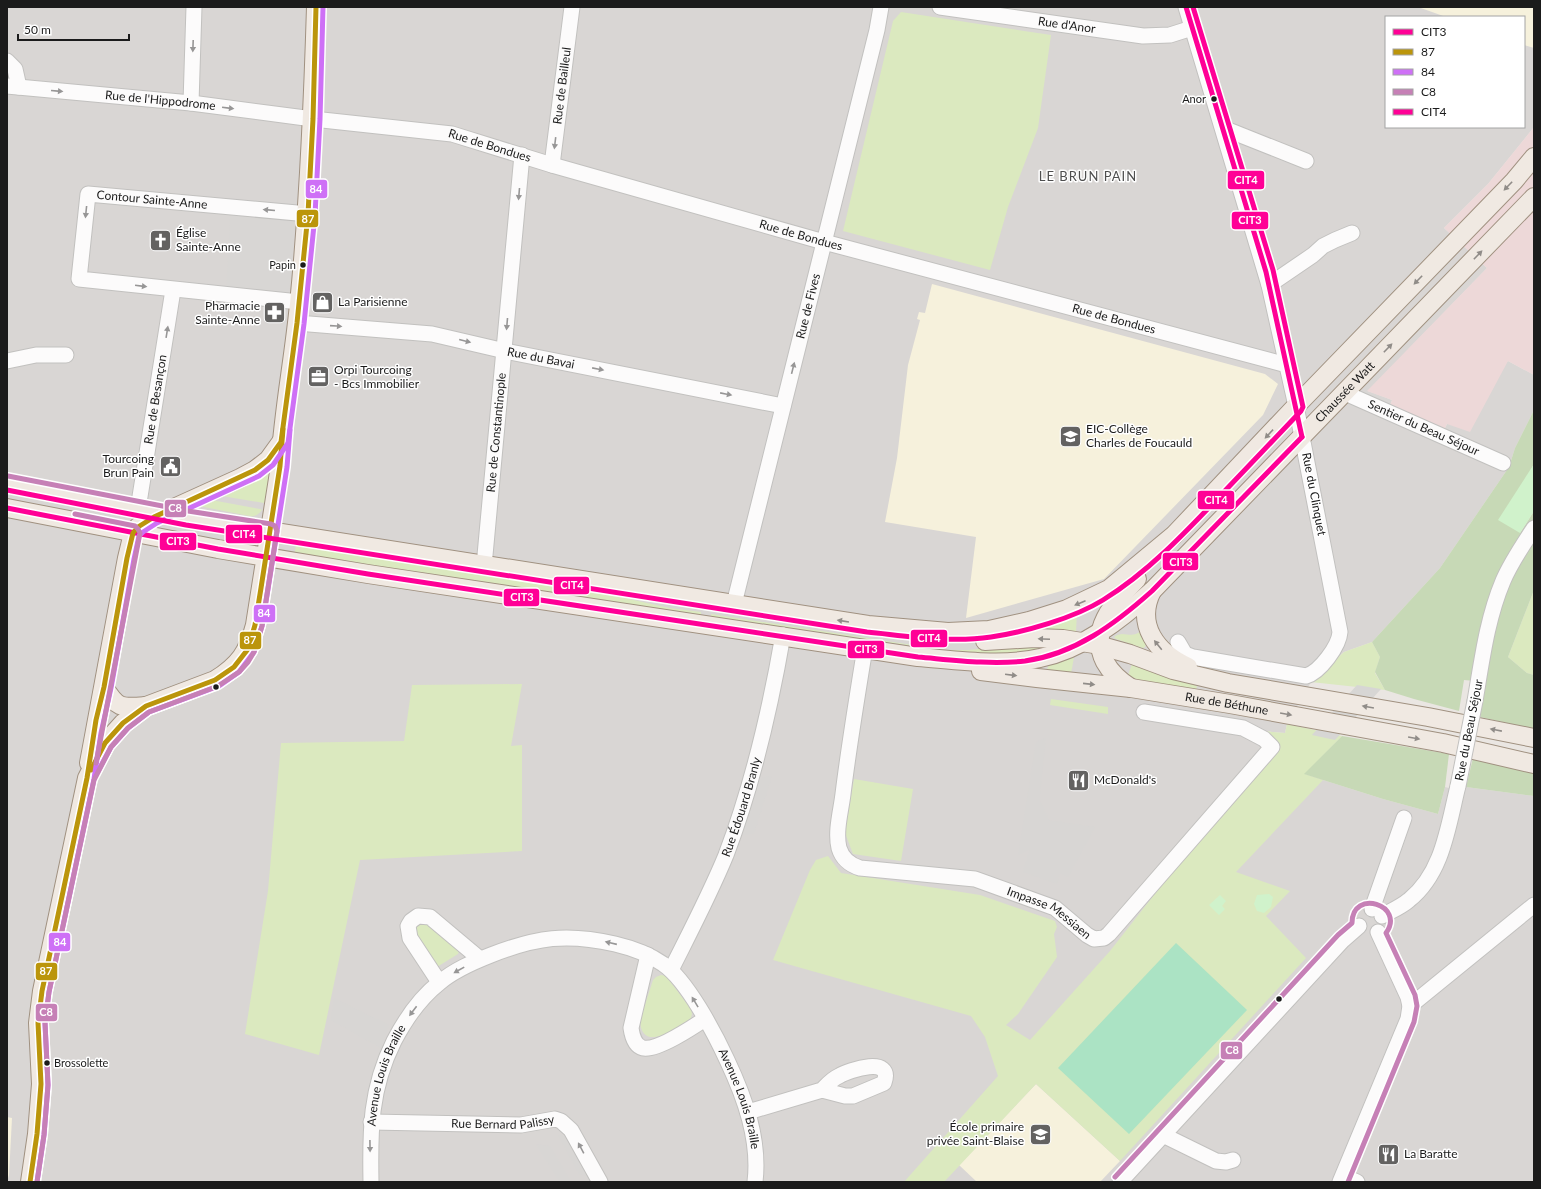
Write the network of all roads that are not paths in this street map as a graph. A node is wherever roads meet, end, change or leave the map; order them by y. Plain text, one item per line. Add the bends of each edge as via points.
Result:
1 (194, 7) edge
2 (316, 7) edge
3 (572, 7) edge
4 (881, 7) edge
5 (940, 7) edge
6 (1186, 7) edge
7 (1192, 28) junction
8 (7, 61) edge
9 (13, 87) edge
10 (191, 103) junction
11 (313, 119) junction
12 (1223, 128) junction
13 (522, 155) junction
14 (1534, 157) edge
15 (1306, 161) dead end
16 (552, 165) junction
17 (1534, 197) edge
18 (308, 214) junction
19 (1352, 233) dead end
20 (824, 242) junction
21 (1269, 285) junction
22 (173, 290) junction
23 (299, 302) junction
24 (297, 323) junction
25 (505, 351) junction
26 (66, 355) dead end
27 (7, 361) edge
28 (1287, 364) junction
29 (1345, 392) junction
30 (783, 406) junction
31 (1296, 406) junction
32 (1302, 437) junction
33 (281, 442) junction
34 (1503, 463) dead end
35 (7, 483) edge
36 (195, 499) junction
37 (7, 508) edge
38 (138, 509) junction
39 (162, 513) junction
40 (187, 518) junction
41 (1534, 528) edge
42 (270, 531) junction
43 (133, 533) junction
44 (1174, 536) junction
45 (182, 542) junction
46 (266, 557) junction
47 (484, 566) junction
48 (1152, 591) junction
49 (734, 604) junction
50 (868, 625) junction
51 (784, 635) junction
52 (1094, 639) junction
53 (1178, 642) dead end
54 (865, 648) junction
55 (918, 656) junction
56 (1228, 683) junction
57 (104, 687) junction
58 (1131, 688) junction
59 (146, 706) junction
60 (1144, 712) dead end
61 (1534, 738) edge
62 (1534, 764) edge
63 (88, 778) junction
64 (1404, 818) dead end
65 (1534, 905) edge
66 (1377, 913) junction
67 (1359, 926) junction
68 (1378, 932) junction
69 (648, 955) junction
70 (480, 959) junction
71 (671, 970) junction
72 (439, 982) junction
73 (1410, 1006) junction
74 (705, 1019) junction
75 (822, 1090) dead end
76 (748, 1112) junction
77 (371, 1122) junction
78 (1163, 1135) junction
79 (1233, 1160) dead end
80 (1341, 1179) edge
81 (30, 1182) edge
82 (371, 1182) edge
83 (600, 1182) edge
84 (755, 1182) edge
85 (1120, 1182) edge
86 (1357, 1182) edge

1 -> 10 street
2 - 11 main road
3 -> 16 street, Rue de Bailleul
4 - 20 street, Rue de Fives
5 - 7 street, Rue d'Anor via 1143,36 1170,35
6 - 7 street, Rue du Clinquet
7 - 12 street, Rue du Clinquet
8 - 9 street via 15,69
9 -> 10 street, Rue de l'Hippodrome
10 -> 11 street, Rue de l'Hippodrome
11 - 13 street, Rue de Bondues via 452,134
11 - 18 main road
12 - 15 street
12 - 21 street, Rue du Clinquet
13 - 16 street, Rue de Bondues
13 -> 25 street, Rue de Constantinople
14 -> 31 main road
16 - 20 street, Rue de Bondues
29 -> 17 main road, Chaussée Watt
18 -> 22 street, Contour Sainte-Anne via 88,194 79,279
18 - 23 main road
19 - 21 street via 1323,246
20 - 28 street, Rue de Bondues
30 -> 20 street, Rue de Fives
21 - 28 street, Rue du Clinquet
22 - 23 street, Contour Sainte-Anne
38 -> 22 street, Rue de Besançon
23 - 24 main road
24 -> 25 street, Rue du Bavai via 432,334
24 - 33 main road
25 -> 30 street, Rue du Bavai
25 - 47 street, Rue de Constantinople
26 - 27 street via 36,355
28 - 31 street, Rue du Clinquet
29 - 32 main road, Chaussée Watt
29 - 34 street, Sentier du Beau Séjour
30 - 49 street, Rue de Fives
31 - 32 street, Rue du Clinquet
31 -> 44 main road
32 - 48 main road, Chaussée Watt
32 - 53 street, Rue du Clinquet via 1340,628 1340,636 1335,646 1313,673 1302,676 1193,658 1185,654
33 - 36 main road via 268,460 255,470
33 - 42 main road
35 - 38 main road
36 - 39 main road
36 - 40 main road
37 - 43 main road, Chaussée Watt
38 - 39 main road
39 - 40 main road
39 - 43 main road via 145,522
40 - 42 main road
40 - 45 main road
41 - 66 street, Rue du Beau Séjour, bridge via 1515,557 1500,591 1488,629 1458,786 1435,867 1412,897
42 - 46 main road
42 - 47 main road
43 - 45 main road, Chaussée Watt
43 - 57 main road
44 -> 50 main road via 1109,589 1067,609 1029,621 967,632
44 - 52 main road via 1121,595
45 - 46 main road, Chaussée Watt
46 - 51 main road, Chaussée Watt
46 - 59 main road via 255,626 242,658 215,680
47 - 49 main road
48 - 52 main road, Chaussée Watt
56 -> 48 main road, Rue de Béthune via 1173,659 1156,643 1147,627 1145,611
50 -> 49 main road
52 -> 50 main road via 1035,638 949,642 901,634
51 - 54 main road, Chaussée Watt
51 - 71 street, Rue Édouard Branly via 760,749 732,837 715,880
52 - 55 main road, Chaussée Watt via 1047,657 1028,660 994,662
52 - 56 main road, Rue de Béthune via 1173,670
52 - 58 main road via 1115,676
54 - 55 main road, Chaussée Watt
54 - 60 street, Impasse Messiaen via 838,834 844,858 860,868 975,879 988,883 1055,908 1094,939 1104,938 1109,934 1272,747 1264,738 1243,728
55 -> 58 main road, Rue de Béthune via 989,672
61 -> 56 main road, Rue de Béthune
57 - 59 main road via 113,700 122,707
57 - 63 main road via 92,743
58 -> 62 main road, Rue de Béthune via 1443,743
59 - 63 main road via 113,733
63 - 81 main road via 40,1006 38,1033 41,1084
64 - 66 street
65 - 73 street
66 - 67 street via 1366,910 1361,914
66 - 68 street via 1383,924
67 - 68 street via 1366,933
67 - 78 street via 1343,940
68 - 73 street
69 -> 70 street, Avenue Louis Braille via 612,943 565,937 531,942
69 - 71 street, Avenue Louis Braille
69 - 74 street via 631,1028 638,1045 653,1047
70 -> 72 street, Avenue Louis Braille
70 - 72 street via 430,917 418,916 408,926 410,938
74 -> 71 street, Avenue Louis Braille
72 -> 77 street, Avenue Louis Braille via 413,1011 395,1039 383,1067
73 - 80 street via 1408,1019
74 - 76 street, Avenue Louis Braille via 738,1081
75 - 76 street
76 - 84 street, Avenue Louis Braille via 755,1157
77 -> 82 street, Avenue Louis Braille
83 -> 77 street, Rue Bernard Palissy via 571,1130 555,1119 521,1125
78 - 79 street via 1216,1161
78 - 85 street
80 - 86 street

